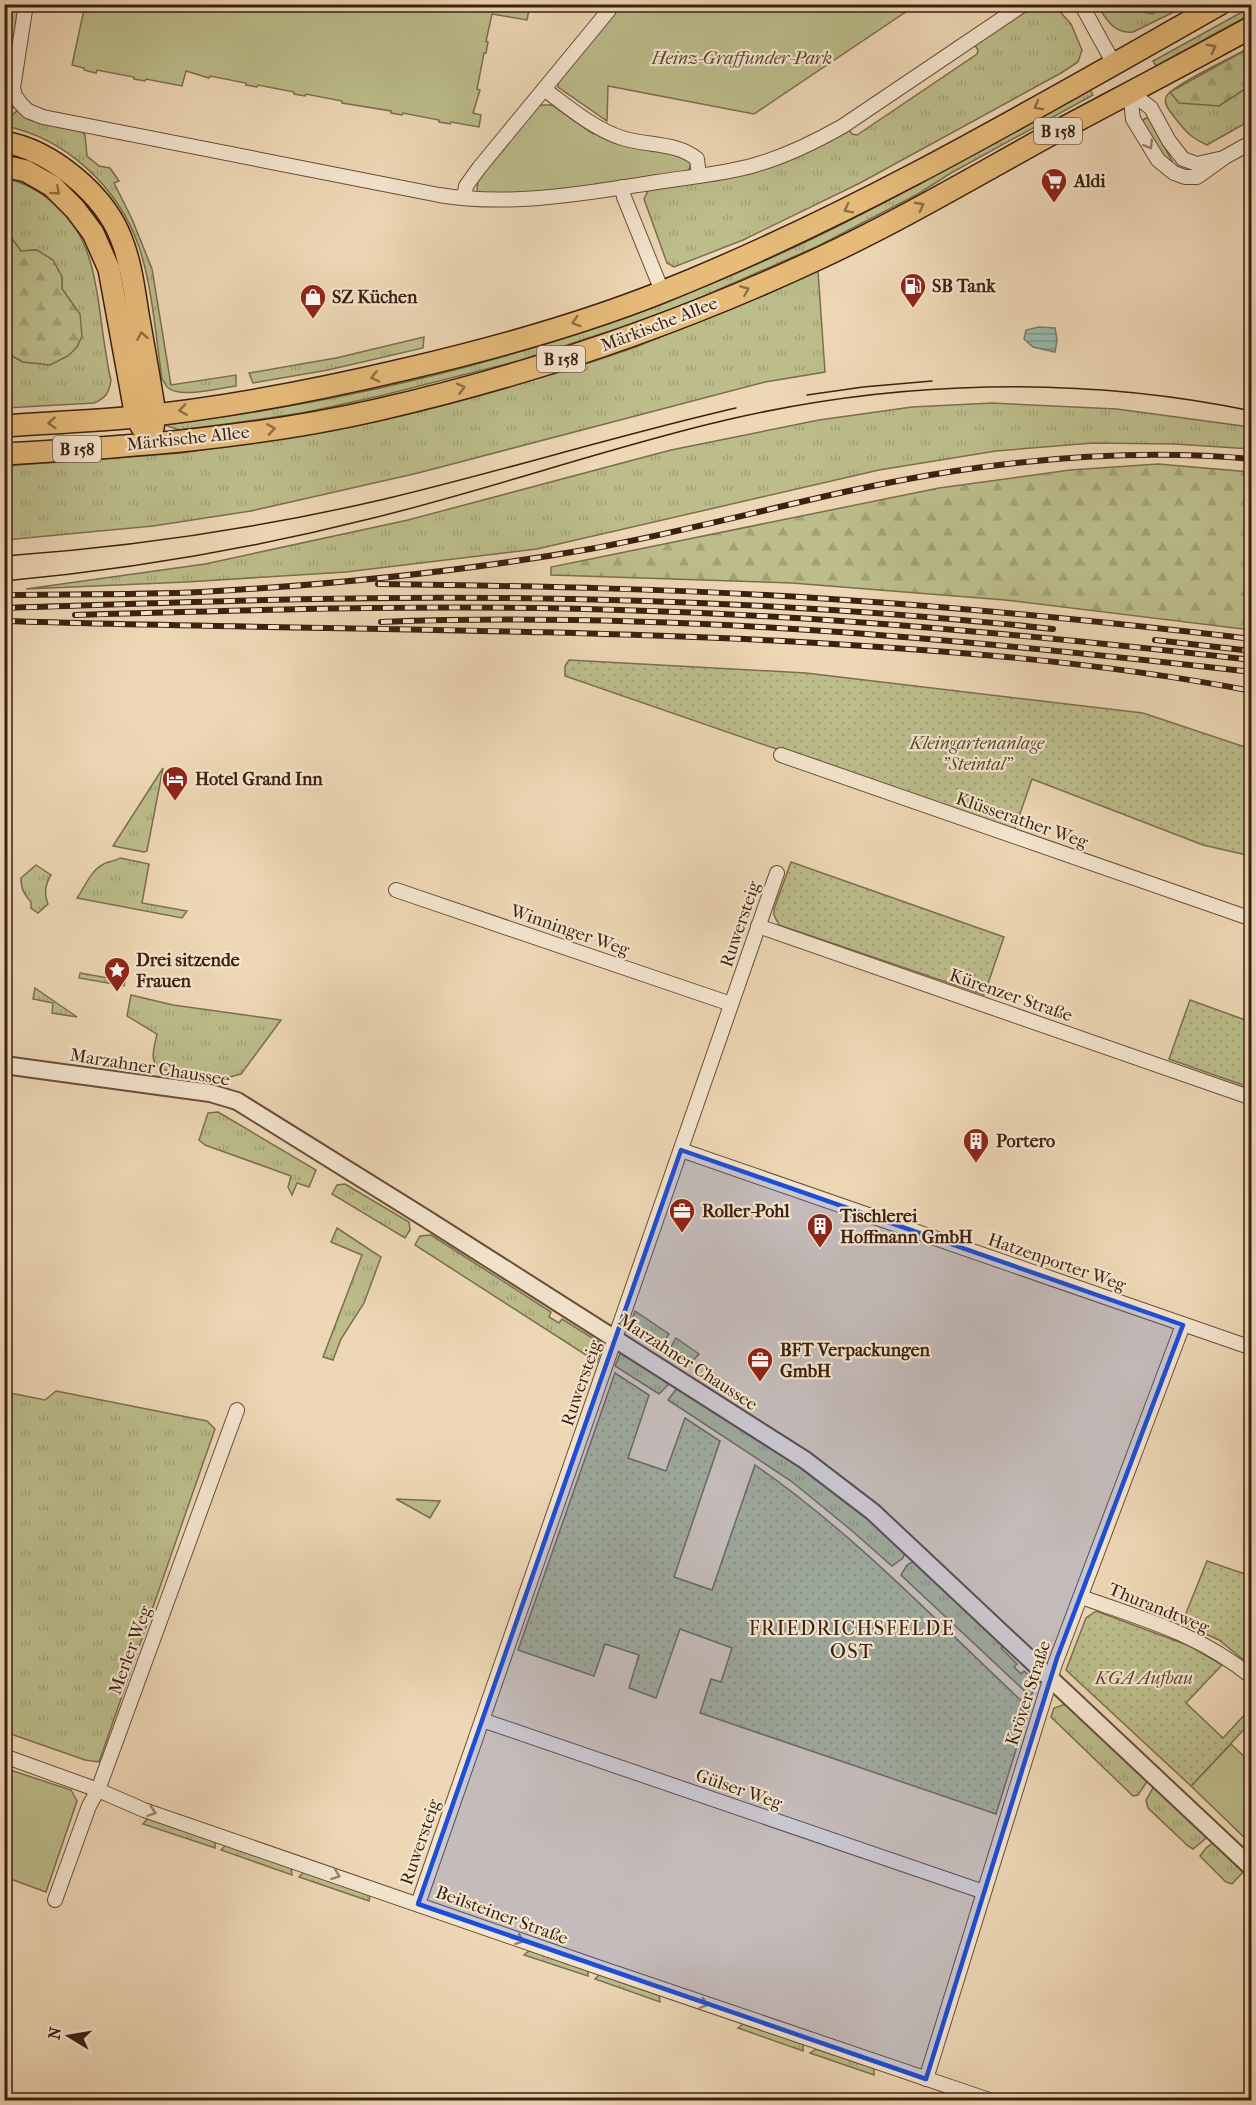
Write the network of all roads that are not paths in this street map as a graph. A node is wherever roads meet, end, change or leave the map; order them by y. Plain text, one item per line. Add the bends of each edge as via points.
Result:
1 (26, 4) edge
2 (1024, 4) edge
3 (1081, 4) edge
4 (1220, 4) edge
5 (609, 10) dead end
6 (1251, 27) edge
7 (1114, 64) junction
8 (544, 89) junction
9 (1130, 92) junction
10 (4, 142) edge
11 (1251, 142) edge
12 (1225, 157) junction
13 (4, 166) edge
14 (699, 176) junction
15 (622, 187) junction
16 (464, 198) junction
17 (662, 291) junction
18 (146, 416) junction
19 (4, 426) edge
20 (150, 443) junction
21 (4, 454) edge
22 (781, 755) dead end
23 (777, 873) dead end
24 (396, 890) dead end
25 (1251, 919) edge
26 (759, 926) junction
27 (731, 1004) junction
28 (4, 1065) edge
29 (1251, 1098) edge
30 (681, 1150) junction
31 (1183, 1325) junction
32 (615, 1339) junction
33 (1251, 1348) edge
34 (237, 1410) dead end
35 (1081, 1597) junction
36 (1051, 1677) junction
37 (1251, 1677) edge
38 (482, 1720) junction
39 (4, 1756) edge
40 (98, 1790) junction
41 (1251, 1868) edge
42 (984, 1892) junction
43 (55, 1900) dead end
44 (418, 1904) junction
45 (926, 2079) junction
46 (989, 2100) edge

1 - 16 street via 13,87 15,96 28,111 64,122
2 - 14 street via 819,139 756,165
3 - 7 street
4 - 7 main road, Märkische Allee / B 158
5 - 8 street
9 -> 6 main road, Märkische Allee / B 158
7 - 9 main road
7 -> 17 main road, Märkische Allee / B 158 via 844,211
8 - 14 street via 607,132 689,152 697,159
8 - 16 street via 466,186
9 - 12 street via 1151,108 1183,159 1197,164
9 -> 12 street via 1133,119 1158,160 1174,173 1197,177
20 -> 9 main road, Märkische Allee / B 158 via 266,430 375,410 478,384 618,340 820,258
18 -> 10 main road via 131,269 121,236 72,174 50,159
11 - 12 street
13 -> 18 main road via 26,171 52,186 93,233 109,269
14 - 15 street
15 - 16 street via 506,199
15 - 17 street, Märkische Allee
17 -> 18 main road, Märkische Allee / B 158 via 560,327 438,362 323,388
18 -> 19 main road, Märkische Allee / B 158
18 - 20 main road
20 - 21 main road, Märkische Allee / B 158
22 - 25 street, Klüsserather Weg
23 - 26 street, Ruwersteig
24 - 27 street, Winninger Weg
26 - 27 street, Ruwersteig
26 - 29 street, Kürenzer Straße
27 - 30 street, Ruwersteig
28 - 32 street, Marzahner Chaussee via 227,1096
30 - 31 street, Hatzenporter Weg
30 - 32 street, Ruwersteig
31 - 33 street, Hatzenporter Weg
31 - 35 street, Kröver Straße
32 - 36 street, Marzahner Chaussee via 841,1486
32 - 38 street, Ruwersteig
34 - 40 street, Merler Weg
35 - 36 street, Kröver Straße
35 - 37 street, Thurandtweg via 1192,1638
36 - 41 street, Marzahner Chaussee
36 - 42 street, Kröver Straße
38 - 42 street, Gülser Weg
38 - 44 street, Ruwersteig
39 - 40 street, Beilsteiner Straße
40 - 43 street, Merler Weg
40 -> 44 street, Beilsteiner Straße via 144,1810
42 - 45 street, Kröver Straße
44 -> 45 street, Beilsteiner Straße
45 - 46 street, Beilsteiner Straße

